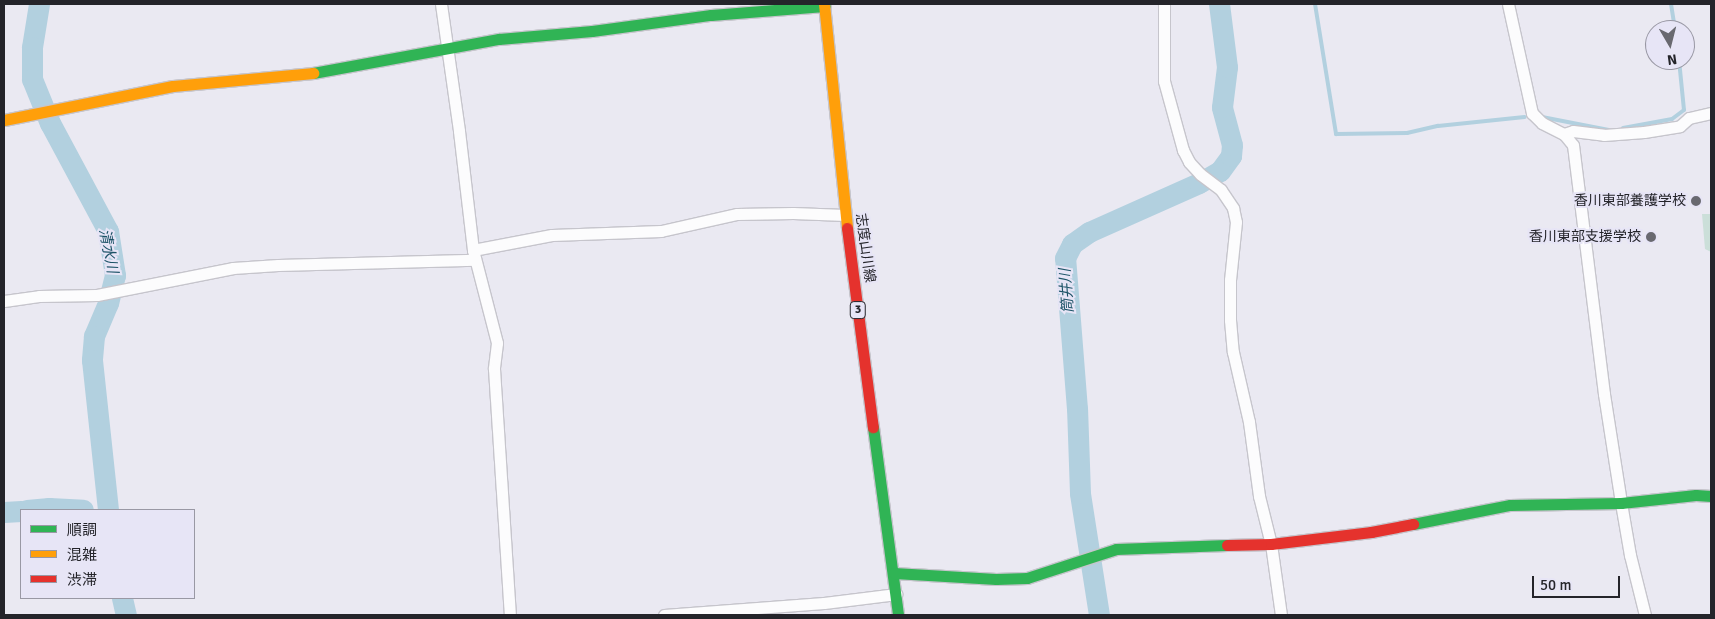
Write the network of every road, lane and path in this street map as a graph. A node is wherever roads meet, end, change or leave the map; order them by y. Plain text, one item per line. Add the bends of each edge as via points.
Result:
1 (441, 4) edge
2 (1164, 4) edge
3 (1508, 4) edge
4 (824, 5) edge
5 (448, 47) junction
6 (1711, 113) edge
7 (4, 120) edge
8 (1564, 134) junction
9 (845, 215) junction
10 (474, 255) junction
11 (4, 301) edge
12 (1711, 496) edge
13 (1621, 503) junction
14 (1271, 544) junction
15 (894, 573) junction
16 (896, 594) junction
17 (510, 615) edge
18 (664, 615) edge
19 (898, 615) edge
20 (1281, 615) edge
21 (1645, 615) edge

1 - 5 street
2 - 14 street via 1164,81 1183,150 1200,174 1221,190 1233,208 1236,222 1230,280 1232,344 1249,422 1259,496
3 - 8 street via 1532,113 1542,123
4 - 5 street via 711,15
4 - 9 street, 志度山川線 / 3
5 - 7 street via 327,70 173,86
5 - 10 street
6 - 8 street via 1689,118 1680,126 1644,132 1604,135 1573,131
8 - 13 street via 1573,145 1579,180 1604,394
9 - 10 street via 737,214 661,230 552,235
9 - 15 street, 志度山川線 / 3
10 - 11 street via 242,268 97,295 39,296
10 - 17 street via 498,343 494,369
12 - 13 street
13 - 14 street via 1510,505 1379,531
13 - 21 street
14 - 15 street via 1116,549 1027,578
14 - 20 street
15 - 16 street, 志度山川線 / 3
16 - 18 street
16 - 19 street, 志度山川線 / 3

